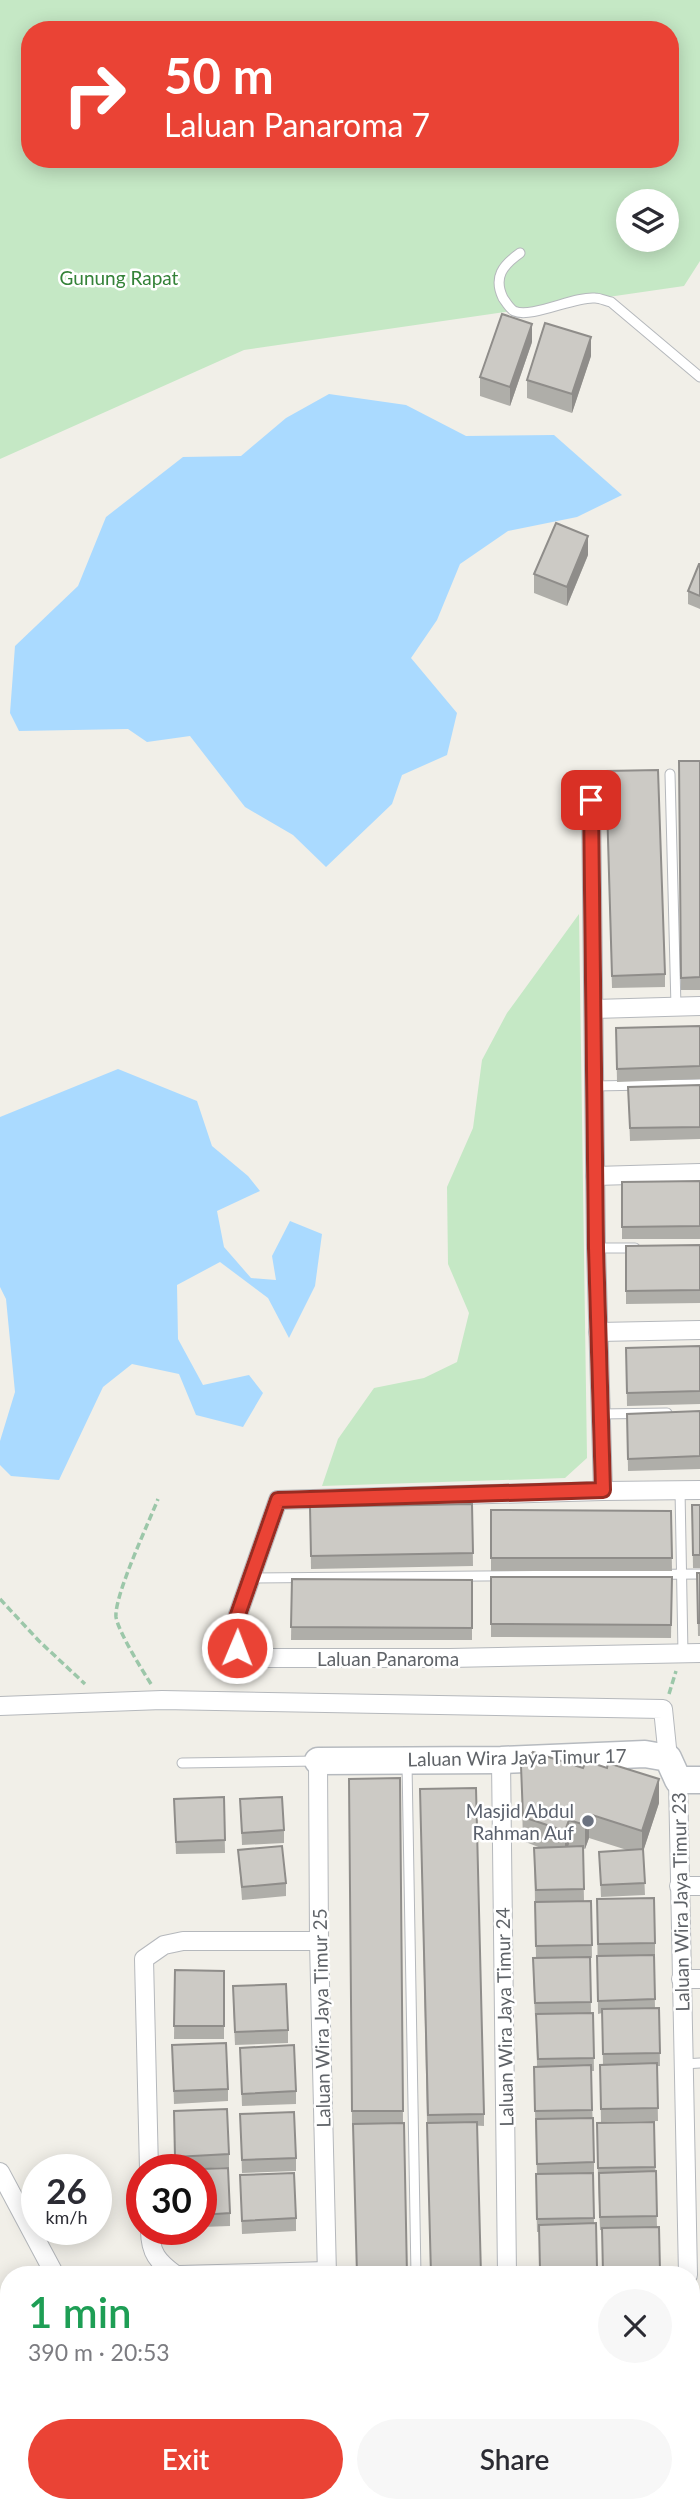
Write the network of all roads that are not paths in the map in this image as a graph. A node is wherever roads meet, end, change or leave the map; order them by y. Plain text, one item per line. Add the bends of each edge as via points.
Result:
1 (520, 253) dead end
2 (700, 377) edge
3 (670, 774) dead end
4 (591, 800) dead end
5 (700, 1006) edge
6 (676, 1007) junction
7 (594, 1009) junction
8 (700, 1084) edge
9 (595, 1086) junction
10 (700, 1173) edge
11 (595, 1175) junction
12 (596, 1248) junction
13 (648, 1248) edge
14 (700, 1330) edge
15 (598, 1332) junction
16 (675, 1412) edge
17 (601, 1414) junction
18 (603, 1490) junction
19 (680, 1490) junction
20 (700, 1490) edge
21 (682, 1574) junction
22 (700, 1574) edge
23 (250, 1578) junction
24 (691, 1653) edge
25 (0, 1706) edge
26 (407, 1759) junction
27 (501, 1759) junction
28 (318, 1761) junction
29 (182, 1763) dead end
30 (682, 1773) edge
31 (679, 1886) junction
32 (700, 1886) edge
33 (319, 1941) junction
34 (681, 1979) junction
35 (700, 1979) edge
36 (692, 2064) edge
37 (693, 2149) edge
38 (149, 2154) edge
39 (0, 2172) edge
40 (151, 2245) edge
41 (50, 2266) edge
42 (164, 2266) edge
43 (327, 2266) edge
44 (416, 2266) edge
45 (507, 2266) edge
46 (688, 2266) edge

1 - 2 lane via 499,275 499,289 514,311 593,298 611,302
3 - 6 lane
4 - 7 street
5 - 6 street
6 - 7 street
7 - 9 street
8 - 9 lane
9 - 11 street
10 - 11 street
11 - 12 street
12 - 13 lane
12 - 15 street
14 - 15 street
15 - 17 street
16 - 17 lane
17 - 18 street
18 - 19 street
18 - 23 street, Laluan Panaroma via 278,1500
19 - 20 street
19 - 21 lane
21 - 22 lane
21 - 23 lane
21 - 24 lane
23 - 24 street, Laluan Panaroma via 234,1626 237,1648 247,1658
25 - 30 street, Laluan Wira Jaya Timur 23 via 162,1700 663,1709
26 - 27 street, Laluan Wira Jaya Timur 17
26 - 28 street, Laluan Wira Jaya Timur 17
26 - 44 lane
27 - 30 street, Laluan Wira Jaya Timur 17 via 645,1754
27 - 45 street, Laluan Wira Jaya Timur 24
28 - 29 lane
28 - 33 street, Laluan Wira Jaya Timur 25
30 - 31 street, Laluan Wira Jaya Timur 23
31 - 32 street
31 - 34 street, Laluan Wira Jaya Timur 23
33 - 38 street via 183,1941 164,1945 144,1959
33 - 43 street, Laluan Wira Jaya Timur 25
34 - 35 street
34 - 36 street, Laluan Wira Jaya Timur 23
36 - 37 street, Laluan Wira Jaya Timur 23
37 - 46 street, Laluan Wira Jaya Timur 23
39 - 41 street
40 - 42 street

